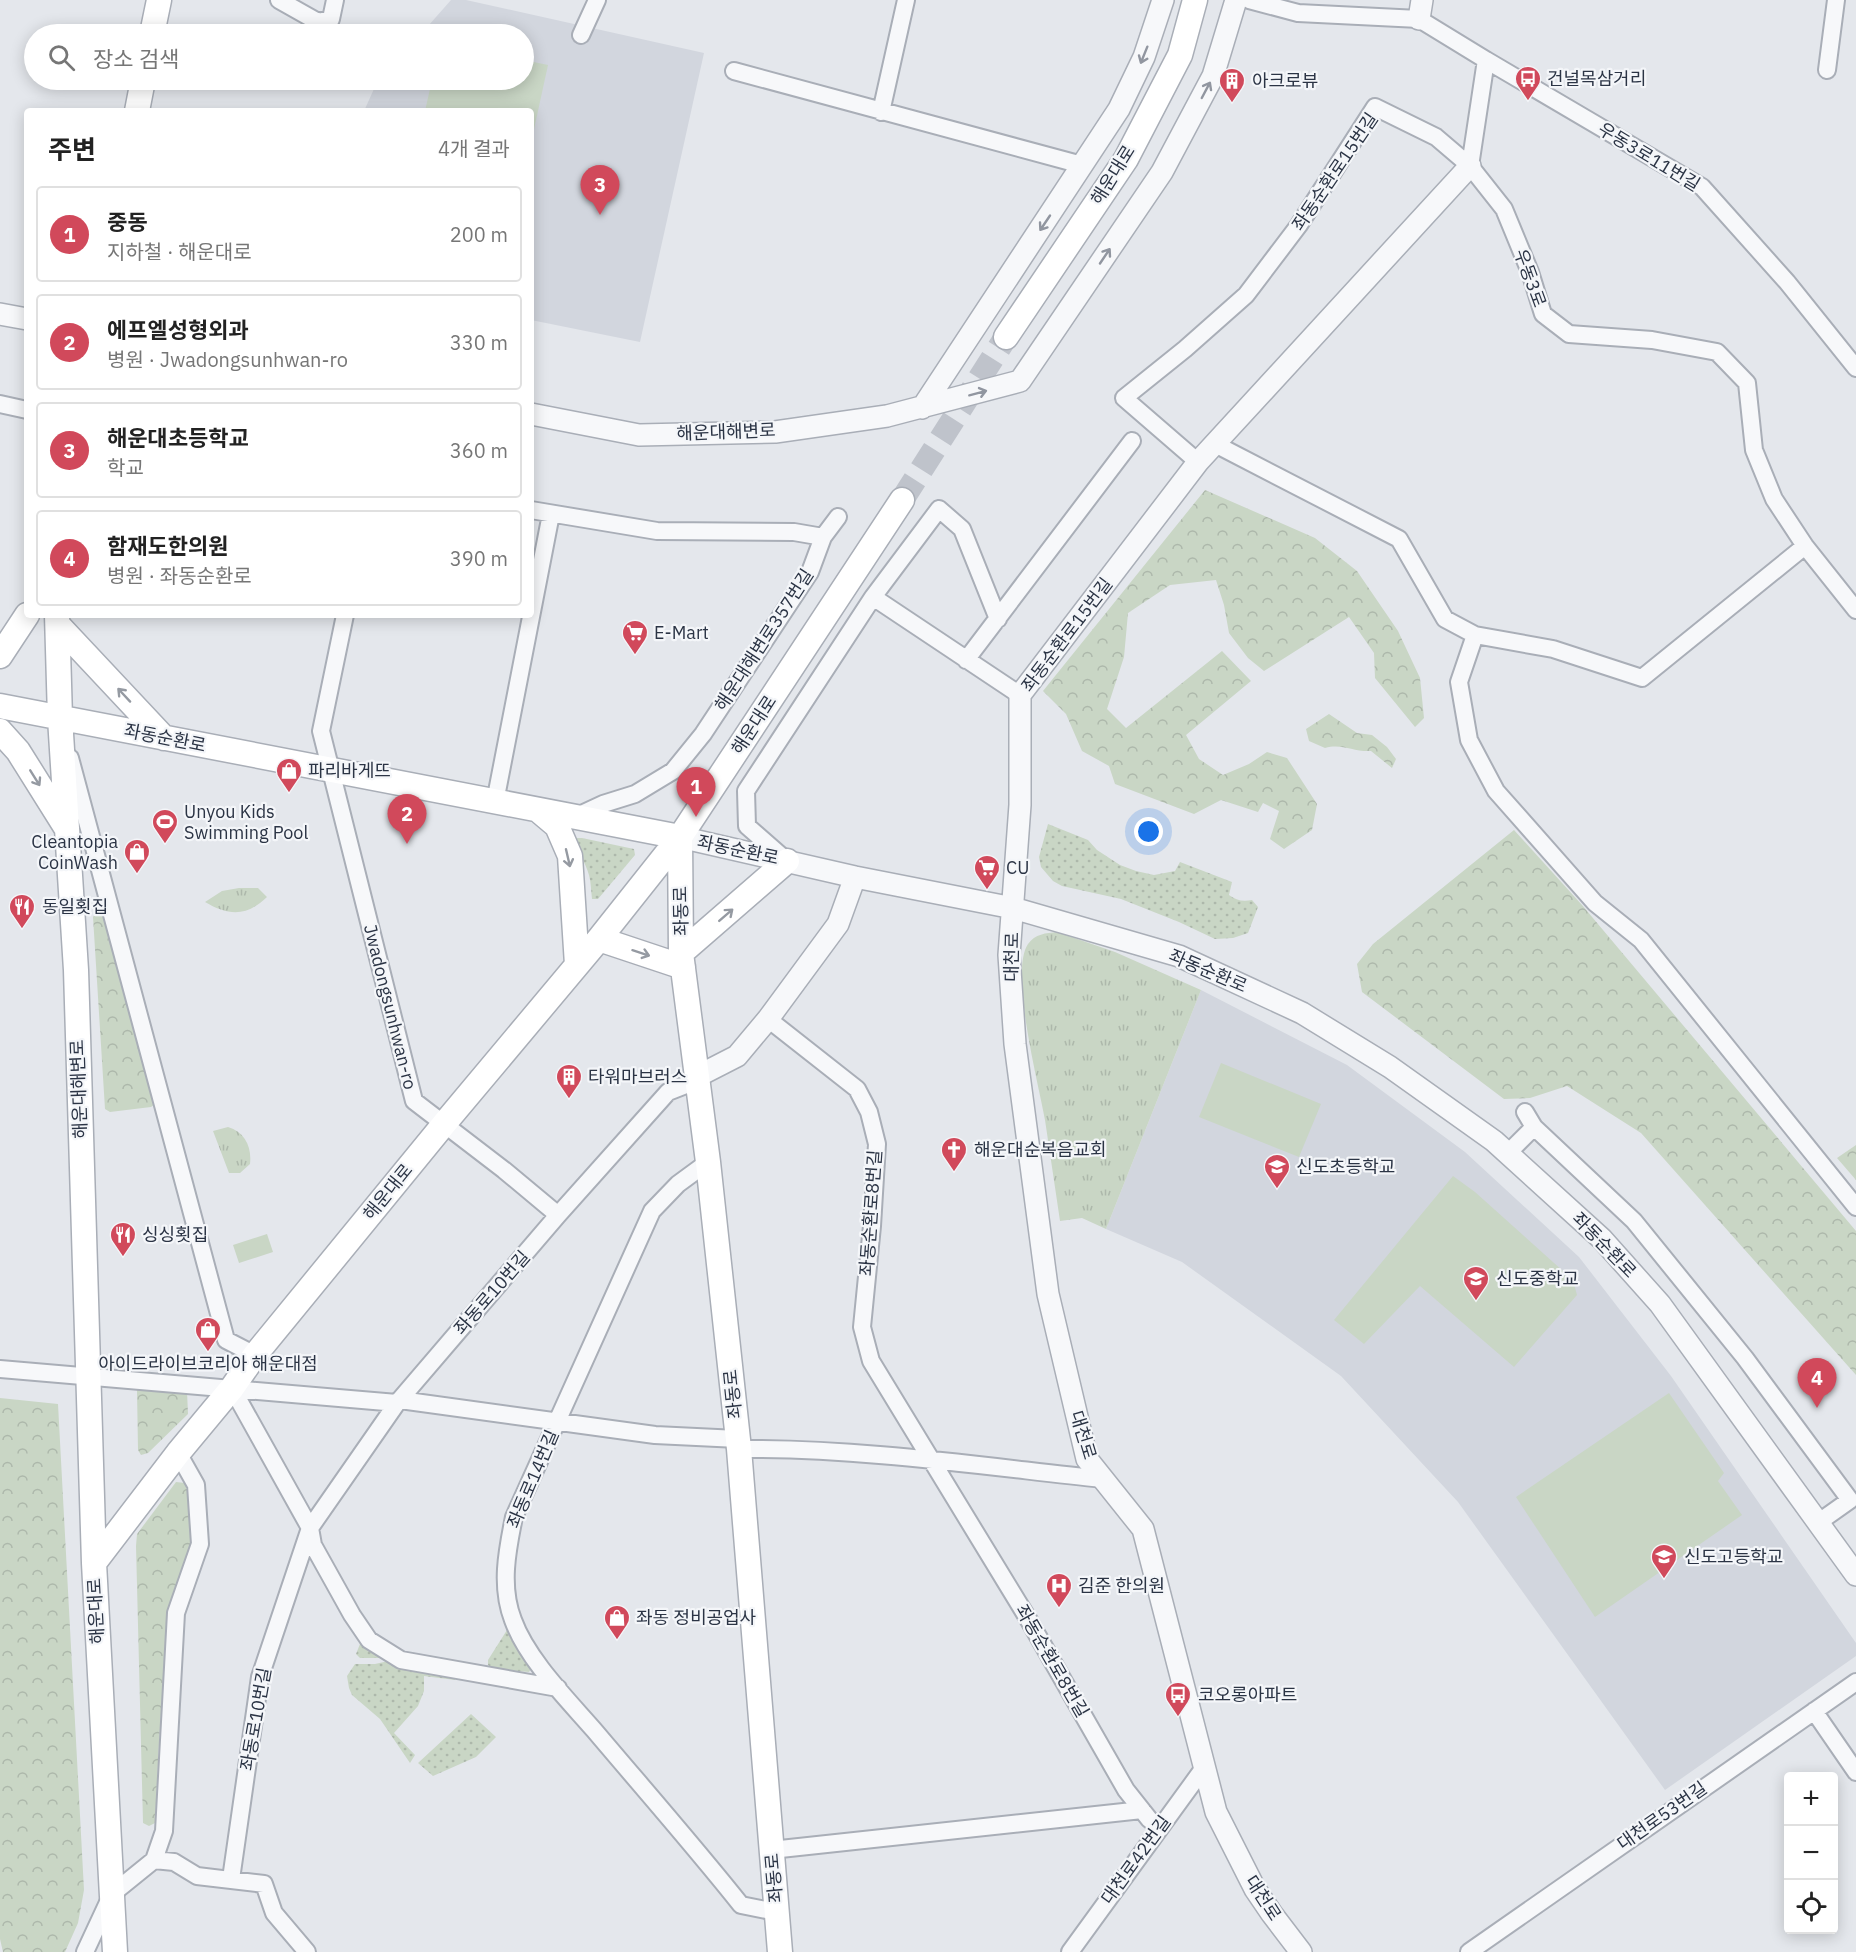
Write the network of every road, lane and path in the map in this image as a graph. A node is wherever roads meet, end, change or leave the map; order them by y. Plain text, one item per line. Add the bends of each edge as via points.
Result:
1 (159, 0) edge
2 (279, 0) edge
3 (335, 0) edge
4 (597, 0) edge
5 (906, 0) edge
6 (1163, 0) edge
7 (1195, 0) edge
8 (1236, 0) edge
9 (1249, 0) edge
10 (1836, 0) edge
11 (1421, 9) edge
12 (154, 24) edge
13 (581, 35) dead end
14 (1486, 60) junction
15 (1827, 70) dead end
16 (734, 72) dead end
17 (141, 90) edge
18 (138, 108) edge
19 (882, 112) junction
20 (1082, 165) junction
21 (1470, 166) junction
22 (0, 314) edge
23 (24, 318) edge
24 (1006, 337) tunnel mouth
25 (1856, 368) edge
26 (0, 405) edge
27 (922, 408) junction
28 (24, 409) edge
29 (534, 415) edge
30 (1132, 441) dead end
31 (1215, 444) junction
32 (1198, 462) junction
33 (902, 500) tunnel mouth
34 (534, 511) edge
35 (551, 514) junction
36 (838, 517) dead end
37 (824, 537) junction
38 (1805, 546) junction
39 (873, 597) junction
40 (534, 601) edge
41 (1856, 609) edge
42 (25, 618) edge
43 (344, 618) edge
44 (531, 618) edge
45 (998, 619) junction
46 (57, 620) edge
47 (1475, 635) junction
48 (0, 656) edge
49 (966, 660) junction
50 (1020, 695) junction
51 (0, 706) edge
52 (60, 718) junction
53 (0, 731) edge
54 (164, 738) junction
55 (330, 770) junction
56 (495, 802) junction
57 (538, 810) junction
58 (575, 817) junction
59 (67, 828) junction
60 (680, 837) junction
61 (787, 861) junction
62 (855, 877) junction
63 (1013, 908) junction
64 (599, 939) junction
65 (682, 960) junction
66 (576, 966) junction
67 (768, 1019) junction
68 (696, 1079) junction
69 (1525, 1112) dead end
70 (444, 1124) junction
71 (1534, 1127) junction
72 (1508, 1153) junction
73 (708, 1162) junction
74 (1856, 1207) edge
75 (558, 1215) junction
76 (255, 1354) junction
77 (0, 1370) edge
78 (89, 1376) junction
79 (232, 1388) junction
80 (398, 1402) junction
81 (558, 1422) junction
82 (738, 1444) junction
83 (178, 1453) junction
84 (930, 1461) junction
85 (1102, 1479) junction
86 (1819, 1522) junction
87 (310, 1528) junction
88 (94, 1563) junction
89 (1856, 1575) edge
90 (1856, 1682) edge
91 (558, 1688) junction
92 (1814, 1711) junction
93 (1203, 1769) junction
94 (1856, 1772) edge
95 (1142, 1810) junction
96 (1160, 1828) junction
97 (771, 1850) junction
98 (154, 1860) junction
99 (231, 1880) junction
100 (112, 1894) junction
101 (776, 1912) junction
102 (85, 1952) edge
103 (115, 1952) edge
104 (307, 1952) edge
105 (780, 1952) edge
106 (1070, 1952) edge
107 (1301, 1952) edge
108 (1468, 1952) edge

1 - 12 main road
2 - 3 street via 318,22 331,19
4 - 13 street
5 - 19 street
6 -> 20 street via 1144,57 1119,109
7 - 24 main road, 해운대로 via 1180,55 1126,159
27 -> 8 street, 해운대해변로 via 1020,381 1162,172 1213,76
9 - 11 street via 1298,13
10 - 15 street
11 - 14 street
14 - 21 street
14 - 25 street, 우동3로11번길 via 1702,187
16 - 19 street
17 - 18 main road
19 - 20 street
20 -> 27 street
21 - 31 street, 좌동순환로15번길
21 - 32 street, 좌동순환로15번길 via 1436,136 1375,107 1299,225 1245,295 1124,398
21 - 38 street, 우동3로 via 1504,209 1543,314 1569,334 1652,340 1717,352 1747,383 1754,450 1774,499
22 - 23 street
26 - 28 street
27 - 29 street, 해운대해변로 via 775,432 639,435
30 - 45 street
31 - 32 street, 좌동순환로15번길
31 - 47 street via 1399,539 1445,619
32 - 50 street, 좌동순환로15번길
33 - 60 main road, 해운대로
34 - 35 street
35 - 37 street via 657,531 794,532
35 - 40 street
36 - 37 street, 해운대해변로357번길
37 - 58 street, 해운대해변로357번길 via 810,572 704,734 673,771 635,795
38 - 41 street, 우동3로
38 - 47 street via 1642,678 1553,649
39 - 45 street via 939,508 962,529
39 - 49 street
39 - 61 street via 746,791 747,826
42 - 48 main road
43 - 55 street via 321,731
44 - 56 street
45 - 49 street
46 - 52 main road, 해운대해변로
54 -> 46 main road
47 - 74 street via 1460,682 1468,740 1496,791 1595,903 1641,940
49 - 50 street
50 - 63 street, 좌동순환로15번길 via 1020,805
51 - 52 main road, 좌동순환로
52 - 54 main road, 좌동순환로
52 - 59 main road, 해운대해변로
52 - 76 street via 226,1340
53 -> 59 main road via 18,751
54 - 55 main road, 좌동순환로
55 - 56 main road, 좌동순환로
55 - 70 street, Jwadongsunhwan-ro via 414,1101
56 - 57 main road, 좌동순환로
57 - 58 main road, 좌동순환로
57 -> 66 main road via 556,826 570,856
58 - 60 main road, 좌동순환로
59 - 78 main road, 해운대해변로 via 76,970
60 - 61 street, 좌동순환로
60 - 64 main road, 해운대로
60 - 65 main road, 좌동로
61 - 62 street, 좌동순환로
65 -> 61 main road
62 - 63 street, 좌동순환로
62 - 67 street via 838,924
63 - 72 street, 좌동순환로 via 1179,956 1302,1013 1390,1067
63 - 85 street, 대천로 via 1009,955 1015,1044 1048,1294 1087,1459
64 -> 65 main road
64 - 66 main road, 해운대로
65 - 68 main road, 좌동로
66 - 70 main road, 해운대로
67 - 68 street via 736,1056
67 - 84 street, 좌동순환로8번길 via 857,1089 869,1112 877,1144 862,1327 871,1361
68 - 73 main road, 좌동로
68 - 75 street, 좌동로10번길 via 668,1092
69 - 71 street
70 - 75 street, Jwadongsunhwan-ro
70 - 76 main road, 해운대로
71 - 72 street
71 - 86 street via 1634,1221 1745,1358 1850,1500
72 - 86 street, 좌동순환로 via 1602,1239 1660,1304
73 - 81 street, 좌동로14번길 via 652,1210
73 - 82 main road, 좌동로
75 - 80 street, 좌동로10번길
76 - 79 main road, 해운대로
77 - 78 street
78 - 79 street
78 - 88 main road, 해운대해변로
79 - 80 street
79 - 83 main road, 해운대로
79 - 87 street
80 - 81 street
80 - 87 street, 좌동로10번길
81 - 82 street
81 - 91 street, 좌동로14번길 via 514,1517 506,1554 506,1590 513,1620 533,1657
82 - 84 street
82 - 97 main road, 좌동로
83 - 88 main road, 해운대로
83 - 98 street via 196,1485 200,1544 176,1613 164,1831
84 - 85 street
84 - 95 street, 좌동순환로8번길 via 1126,1790
85 - 93 street, 대천로 via 1143,1529
86 - 89 street, 좌동순환로
87 - 91 street via 313,1545 369,1640 401,1660
87 - 99 street, 좌동로10번길 via 260,1677
88 - 100 main road, 해운대로
90 - 92 street, 대천로53번길
91 - 101 street, 좌동로14번길 via 741,1905
92 - 94 street
92 - 108 street, 대천로53번길
93 - 96 street, 대천로42번길
93 - 107 street, 대천로 via 1216,1812 1255,1889
95 - 96 street, 좌동순환로8번길
95 - 97 street
96 - 106 street, 대천로42번길
97 - 101 main road, 좌동로
98 - 99 street via 174,1862 197,1876
98 - 100 street
99 - 104 street via 264,1884 274,1913
100 - 102 street
100 - 103 main road, 해운대로
101 - 105 main road, 좌동로

